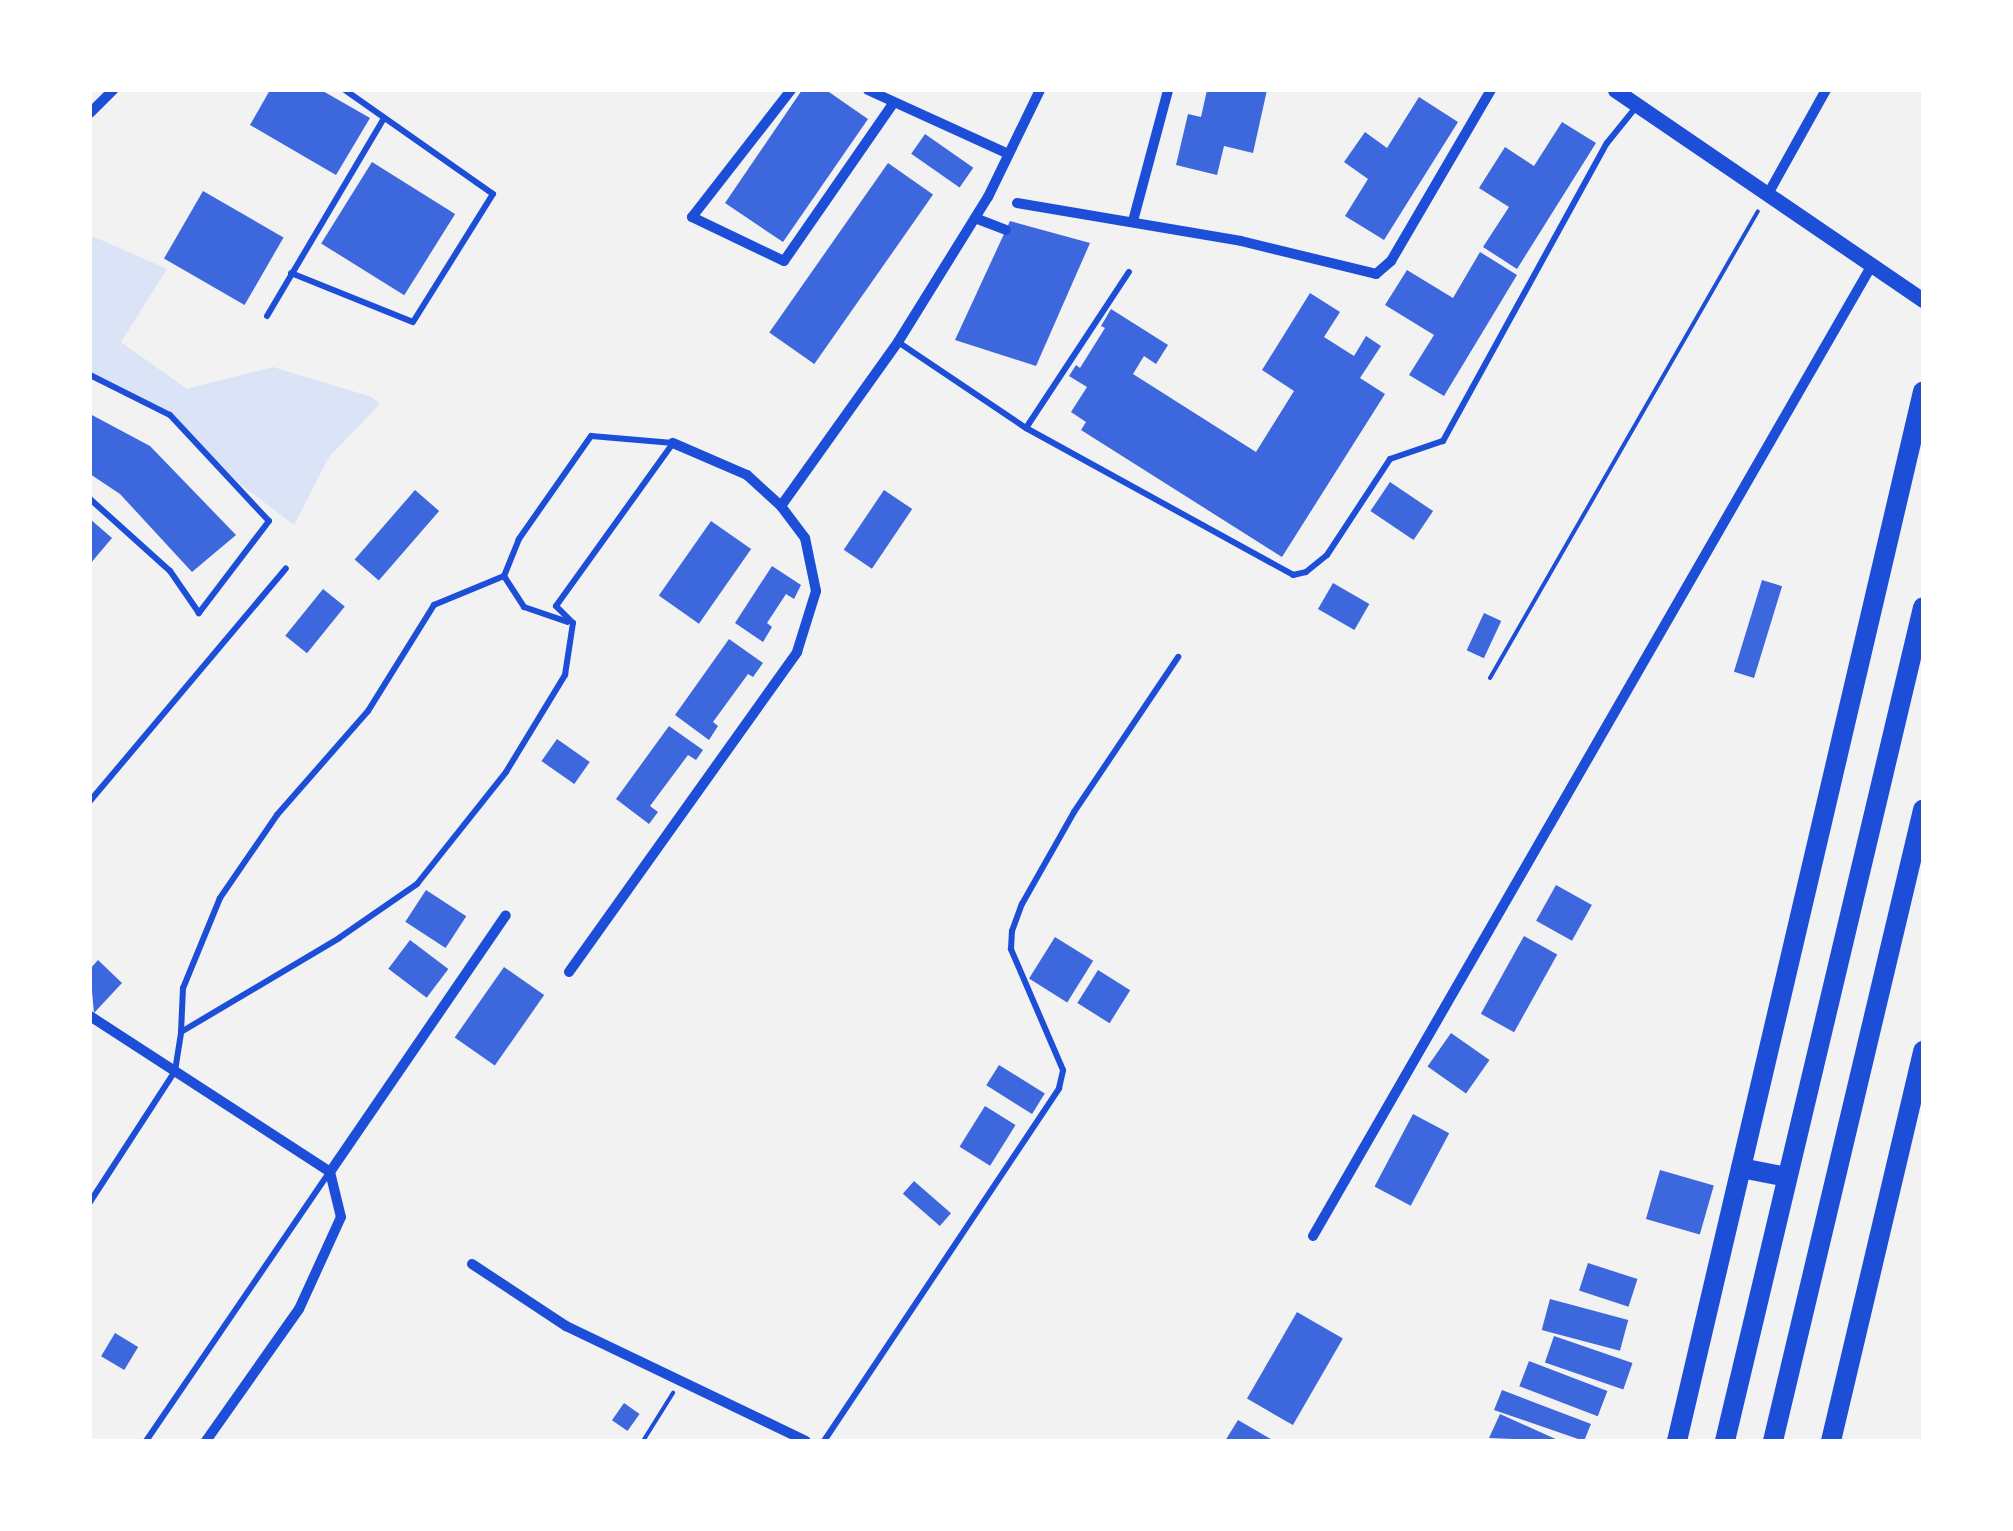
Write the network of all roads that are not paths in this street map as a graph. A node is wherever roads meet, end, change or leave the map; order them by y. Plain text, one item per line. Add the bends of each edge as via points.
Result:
1 (113, 90) edge
2 (345, 90) edge
3 (791, 90) edge
4 (868, 90) edge
5 (1040, 90) edge
6 (1168, 90) edge
7 (1491, 90) edge
8 (1615, 90) edge
9 (1826, 90) edge
10 (894, 102) junction
11 (1637, 105) junction
12 (90, 113) edge
13 (384, 118) junction
14 (1006, 153) junction
15 (1768, 194) junction
16 (1017, 203) dead end
17 (975, 218) junction
18 (1133, 222) junction
19 (1006, 230) dead end
20 (1872, 266) junction
21 (291, 272) junction
22 (1129, 272) dead end
23 (1923, 300) edge
24 (268, 316) dead end
25 (898, 342) junction
26 (90, 375) edge
27 (1923, 390) edge
28 (1026, 428) junction
29 (673, 443) junction
30 (90, 499) edge
31 (781, 506) junction
32 (286, 568) dead end
33 (504, 576) junction
34 (1923, 607) edge
35 (574, 623) junction
36 (1178, 656) dead end
37 (90, 801) edge
38 (1923, 810) edge
39 (506, 915) dead end
40 (570, 972) dead end
41 (90, 1016) edge
42 (181, 1032) junction
43 (1923, 1050) edge
44 (174, 1071) junction
45 (1742, 1168) junction
46 (330, 1172) junction
47 (1787, 1177) junction
48 (90, 1202) edge
49 (1313, 1236) dead end
50 (472, 1264) dead end
51 (146, 1441) edge
52 (206, 1441) edge
53 (806, 1441) edge
54 (824, 1441) edge
55 (1677, 1441) edge
56 (1725, 1441) edge
57 (1773, 1441) edge
58 (1832, 1441) edge

1 - 12 street
2 - 13 lane
3 - 10 street via 692,217 784,261
4 - 10 street
5 - 14 street
6 - 18 street
7 - 18 street via 1391,260 1376,274
8 - 11 street
9 - 15 street
10 - 14 street
11 - 15 street
11 - 28 lane via 1607,143 1443,441 1390,459 1317,567 1293,575
13 - 21 lane
13 - 21 lane via 493,194 413,322
14 - 17 street
15 - 20 street
16 - 18 street
17 - 19 street
17 - 25 street
20 - 23 street
20 - 49 street
21 - 24 lane
22 - 28 lane
25 - 28 lane
25 - 31 street
26 - 30 lane via 170,415 269,521 200,613 170,570
27 - 45 main road
29 - 31 street via 747,475
29 - 33 lane via 591,436 519,539
29 - 35 lane via 556,606
31 - 40 street via 805,538 816,592 796,652
32 - 37 lane
33 - 35 lane via 524,607
33 - 42 lane via 434,605 368,711 277,815 220,898 183,988
34 - 47 main road
35 - 42 lane via 565,674 506,772 417,884
36 - 54 lane via 1074,812 1012,931 1011,949 1062,1070 1060,1088
38 - 57 main road
39 - 46 street
41 - 44 street
42 - 44 lane
43 - 58 main road
44 - 46 street
44 - 48 lane
45 - 47 main road
45 - 55 main road
46 - 51 lane
46 - 52 street via 341,1217 299,1309
47 - 56 main road
50 - 53 street via 566,1326

